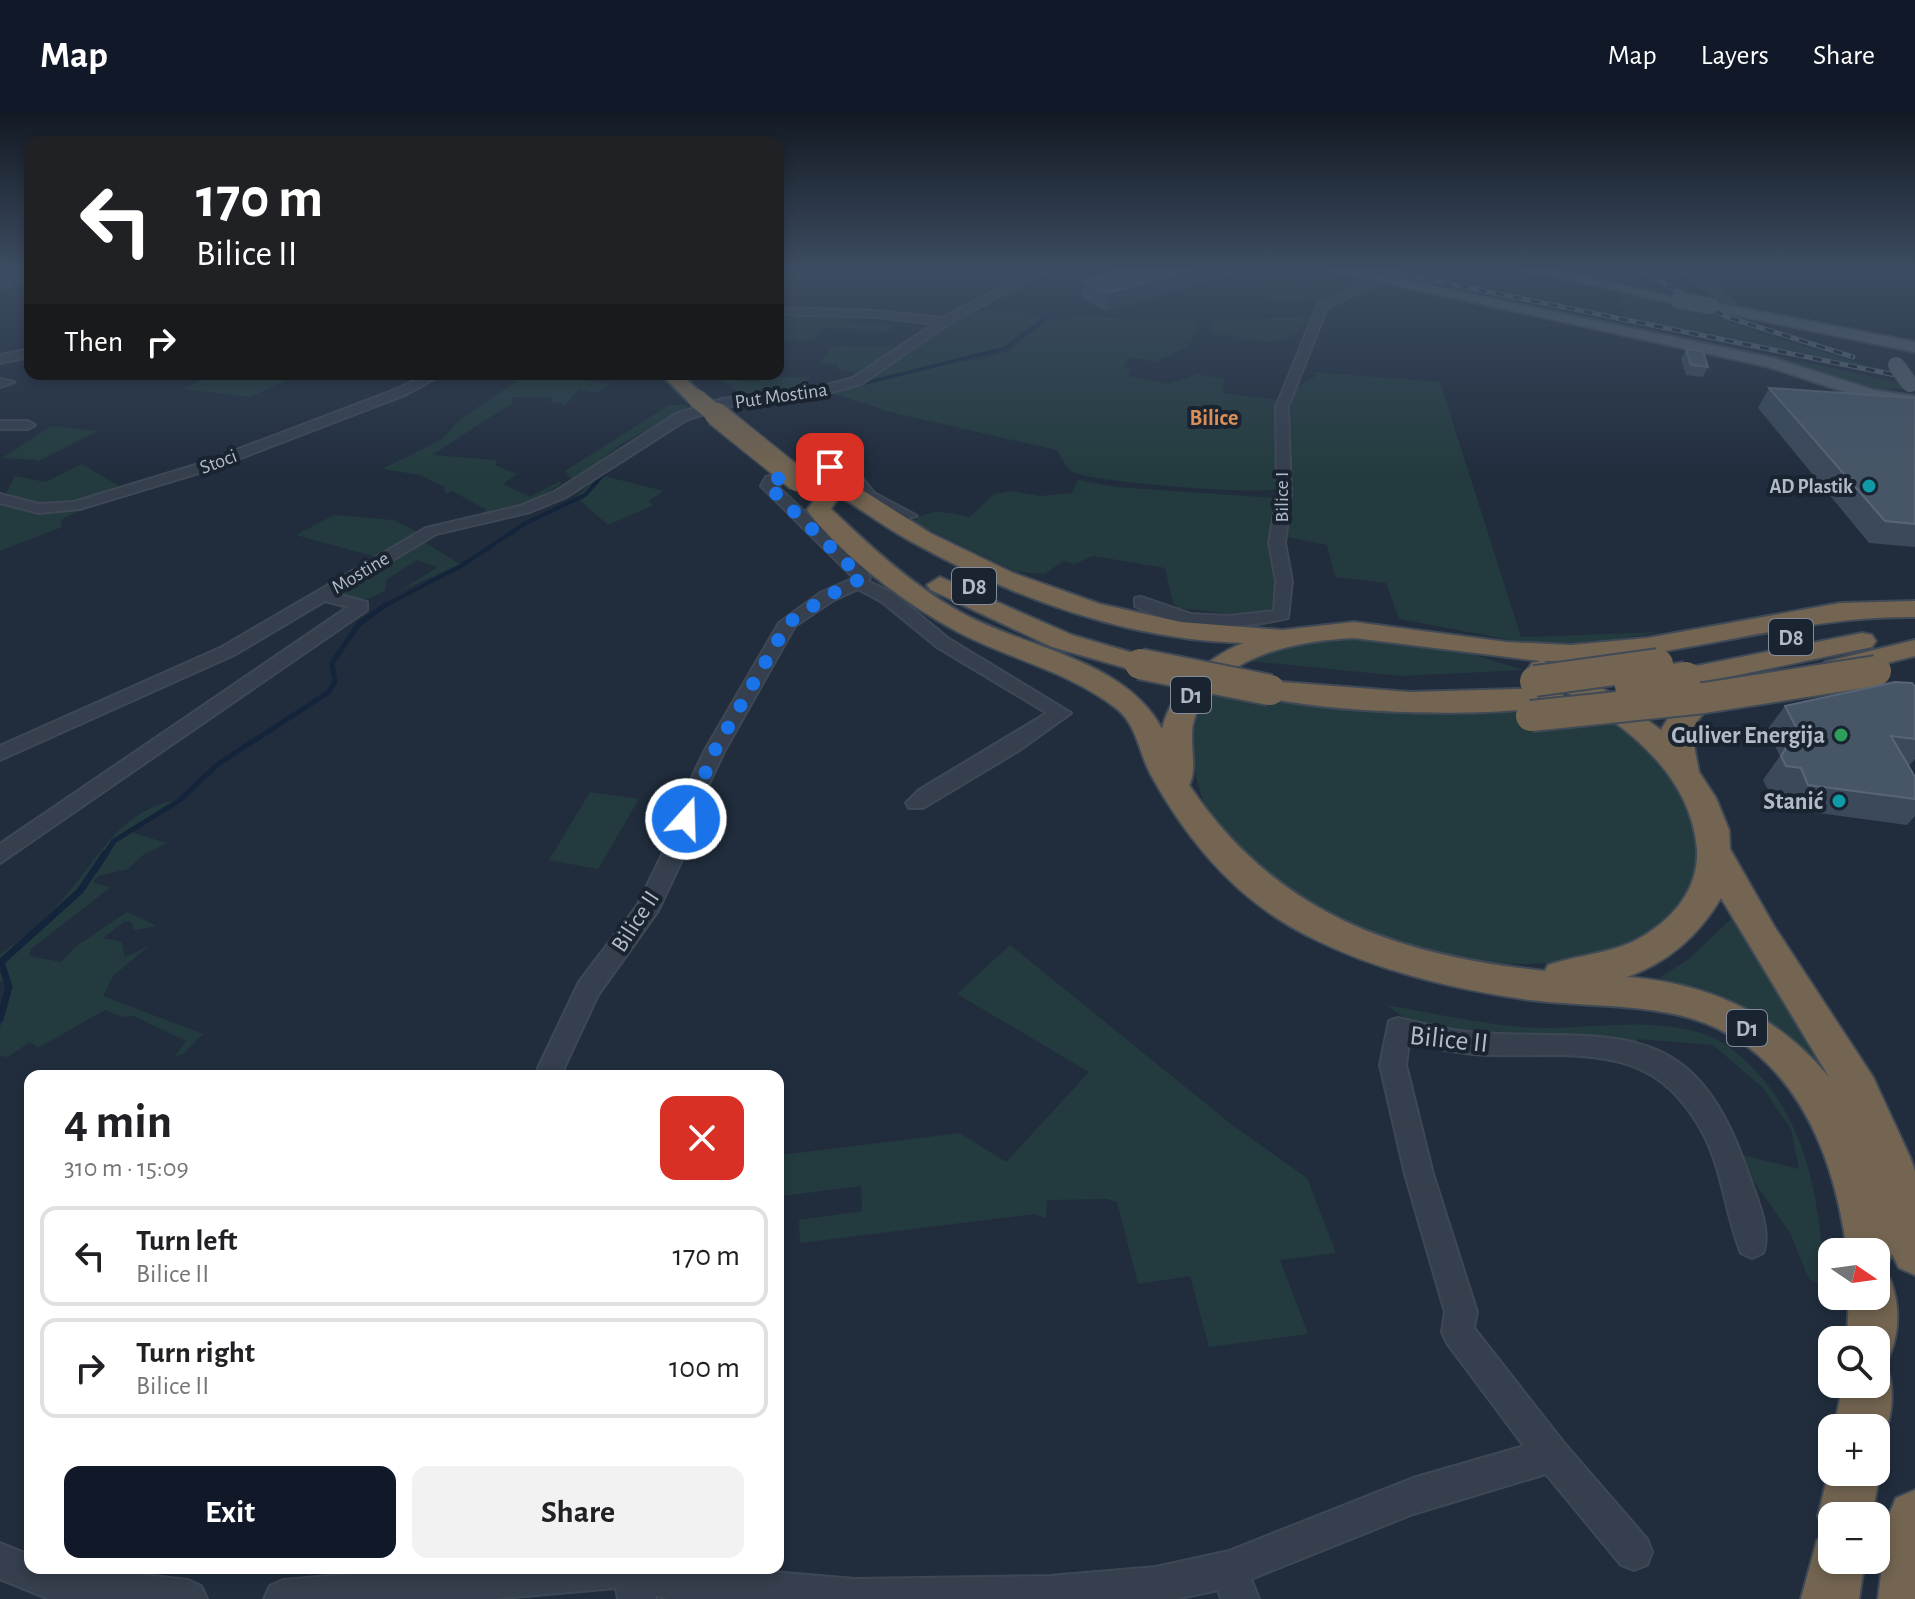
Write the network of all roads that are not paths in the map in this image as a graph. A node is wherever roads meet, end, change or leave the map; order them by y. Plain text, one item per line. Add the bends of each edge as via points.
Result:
1 (920, 337) edge
2 (1310, 337) edge
3 (1652, 337) edge
4 (1863, 337) edge
5 (1873, 337) edge
6 (1913, 347) edge
7 (24, 354) edge
8 (0, 359) edge
9 (1891, 359) junction
10 (423, 380) edge
11 (676, 380) edge
12 (703, 380) edge
13 (1913, 392) edge
14 (720, 397) junction
15 (0, 425) edge
16 (28, 425) dead end
17 (814, 485) junction
18 (0, 498) edge
19 (909, 516) dead end
20 (858, 583) junction
21 (898, 594) junction
22 (322, 595) junction
23 (1141, 602) dead end
24 (1915, 610) edge
25 (1915, 632) edge
26 (1292, 636) junction
27 (1474, 644) junction
28 (1915, 648) edge
29 (1915, 666) edge
30 (1676, 670) junction
31 (1277, 683) junction
32 (1539, 698) junction
33 (0, 754) edge
34 (1683, 772) junction
35 (916, 803) dead end
36 (1189, 809) junction
37 (1715, 852) junction
38 (0, 855) edge
39 (1488, 976) junction
40 (551, 1070) edge
41 (1867, 1238) edge
42 (1752, 1243) dead end
43 (1915, 1252) edge
44 (1552, 1455) junction
45 (1915, 1517) edge
46 (1634, 1552) dead end
47 (0, 1561) edge
48 (24, 1571) edge
49 (32, 1574) edge
50 (574, 1574) edge
51 (632, 1574) edge
52 (648, 1574) edge
53 (1834, 1574) edge
54 (1234, 1584) edge
55 (188, 1599) edge
56 (283, 1599) edge
57 (637, 1599) edge
58 (1830, 1599) edge
59 (1907, 1599) edge

1 - 14 street, Put Mostina via 845,385
2 - 23 street, Bilice I via 1282,407 1284,494 1277,543 1284,581 1282,614 1211,619 1154,611
3 - 13 main road via 1773,363 1872,395
4 - 9 main road
5 - 6 main road
6 - 9 main road
7 - 8 street
9 - 13 main road, bridge
10 - 18 street, Stoci via 207,466 75,506 39,509
11 - 17 highway, D8, bridge
12 - 14 highway, D8
14 - 17 highway, D8
14 - 22 street, Mostine via 561,494 525,509 431,531
15 - 16 street
17 - 21 highway via 819,510
17 - 26 highway via 844,486 881,515 960,559 1054,597 1186,631
17 - 31 highway, D8, bridge via 927,578 1062,641
19 - 20 street via 869,496 848,469 830,467 771,480 768,486 860,573
20 - 21 street
20 - 40 street, Bilice II via 788,623 715,750 646,911 588,989
21 - 35 street via 943,643 1061,713
21 - 36 highway via 1104,687 1130,704 1145,721 1166,772
22 - 33 street, Mostine via 228,651
22 - 38 street via 361,606
24 - 27 highway via 1894,607 1817,617 1614,650 1536,652
24 - 30 highway, D8
25 - 30 highway, D8
26 - 27 highway, D1 via 1379,629
26 - 36 highway, D1 via 1232,659 1190,697 1175,737 1174,759
27 - 34 highway, D1 via 1558,675 1613,707 1652,737
28 - 34 highway via 1697,702 1676,729
29 - 32 highway, bridge via 1653,706
30 - 32 highway, D8, bridge
31 - 32 highway, D8 via 1404,686
31 - 32 highway, D8 via 1433,716
34 - 37 highway, D1 via 1702,802
36 - 39 highway, D1 via 1225,858 1318,926 1400,959
37 - 39 highway via 1714,881 1704,901 1672,938 1624,963 1561,976
37 - 43 highway, D1 via 1755,928 1866,1107 1899,1187
39 - 41 highway, D1 via 1687,1000 1763,1037 1798,1065 1823,1097 1857,1180
42 - 44 street, Bilice II via 1739,1184 1724,1150 1673,1072 1622,1050 1475,1044 1398,1029 1393,1065 1461,1312 1458,1332
44 - 46 street, Bilice II
44 - 54 street via 1413,1496
45 - 59 highway
47 - 48 street
49 - 55 street via 55,1583
50 - 56 street
51 - 57 street
52 - 54 street via 668,1581 855,1598 1050,1595
53 - 58 highway

